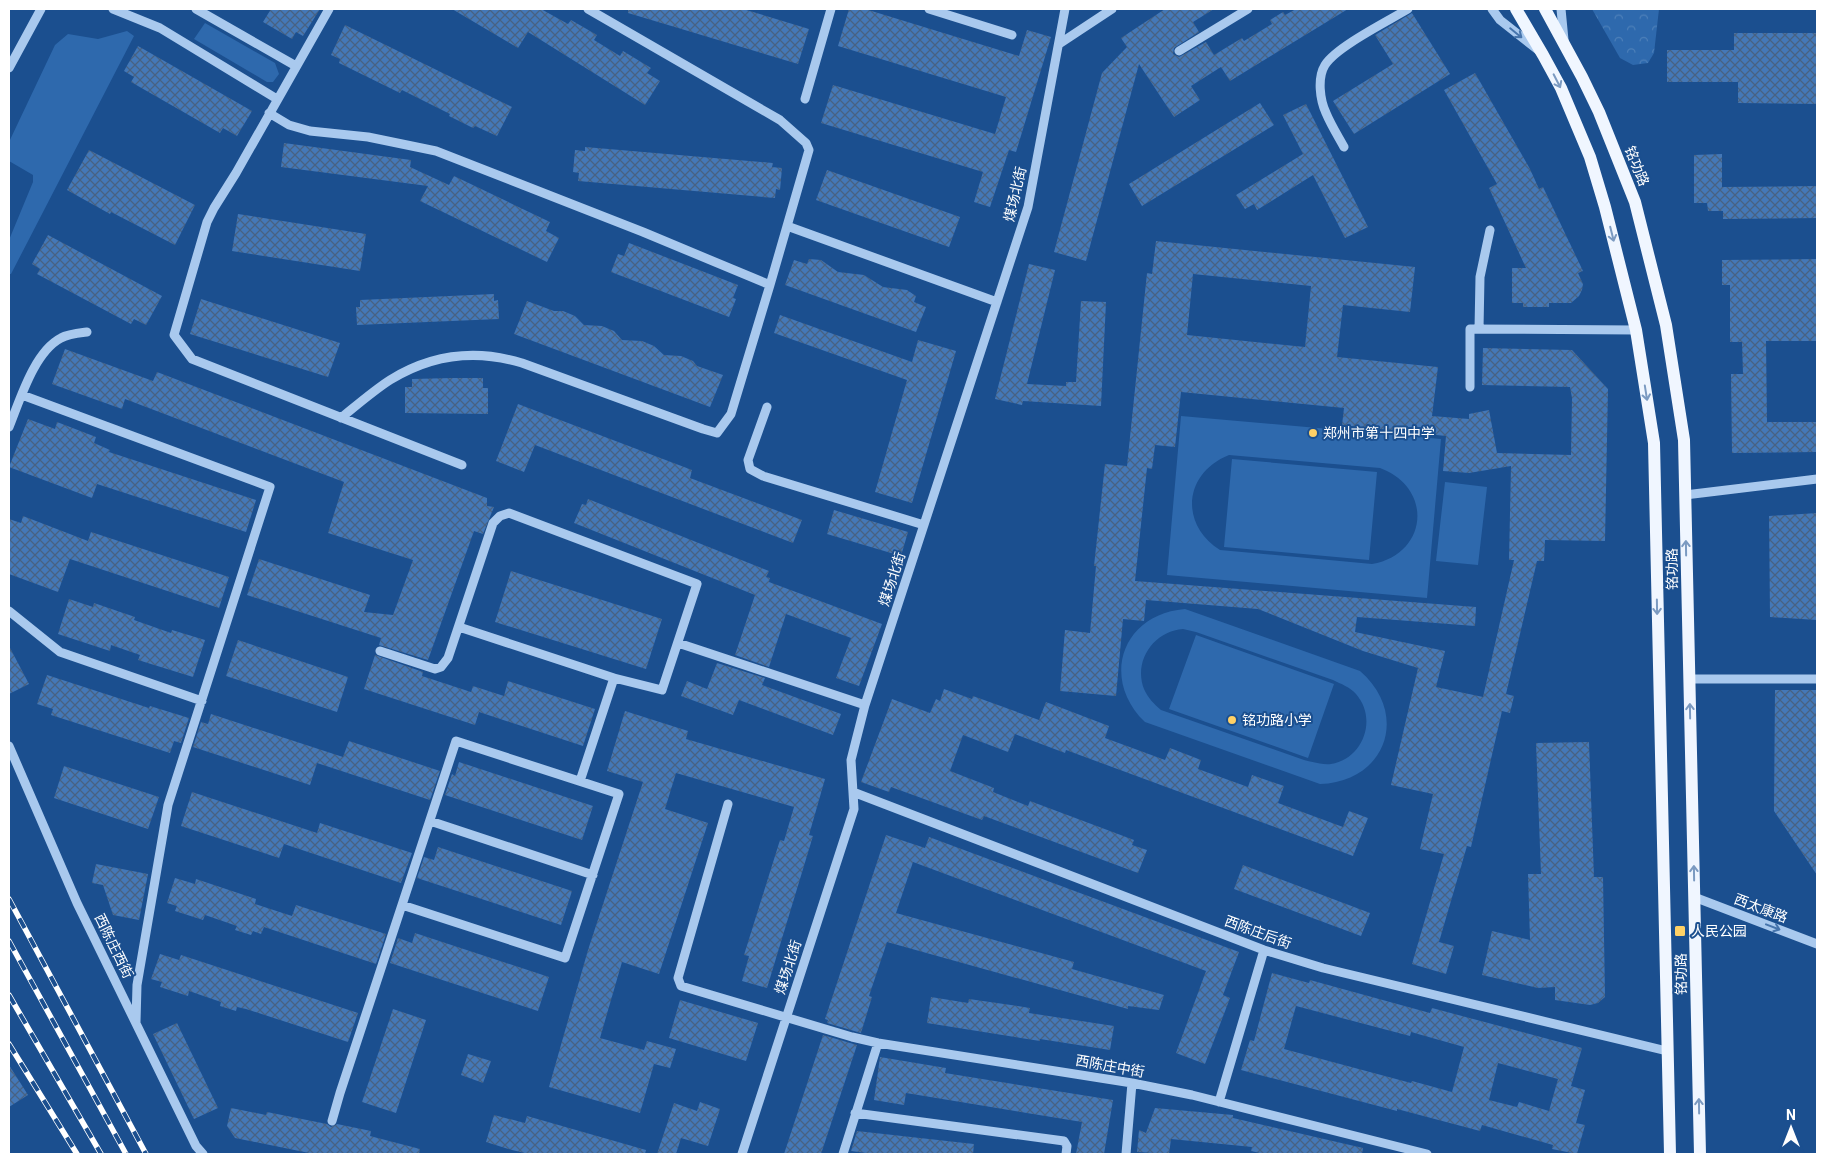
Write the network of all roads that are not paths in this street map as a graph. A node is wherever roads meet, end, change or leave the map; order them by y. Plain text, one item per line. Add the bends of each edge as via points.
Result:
1 (41, 9) edge
2 (112, 9) edge
3 (196, 9) edge
4 (329, 9) edge
5 (588, 9) edge
6 (830, 9) edge
7 (929, 9) edge
8 (1065, 9) edge
9 (1112, 9) edge
10 (1248, 9) edge
11 (1408, 9) edge
12 (1492, 9) edge
13 (1516, 9) edge
14 (1544, 9) edge
15 (1561, 9) edge
16 (1012, 34) dead end
17 (1565, 43) junction
18 (1058, 44) junction
19 (1179, 51) dead end
20 (1543, 55) junction
21 (296, 66) junction
22 (9, 68) edge
23 (805, 98) dead end
24 (277, 99) junction
25 (269, 113) junction
26 (1344, 147) dead end
27 (787, 226) junction
28 (1490, 230) dead end
29 (770, 285) junction
30 (997, 302) junction
31 (1479, 330) junction
32 (1636, 330) junction
33 (87, 332) dead end
34 (1470, 387) dead end
35 (22, 395) junction
36 (767, 407) dead end
37 (12, 409) edge
38 (341, 418) junction
39 (9, 427) edge
40 (462, 465) dead end
41 (1817, 479) edge
42 (1685, 495) junction
43 (924, 525) junction
44 (9, 611) edge
45 (458, 627) junction
46 (678, 643) junction
47 (380, 651) dead end
48 (614, 678) junction
49 (1689, 679) junction
50 (1817, 679) edge
51 (202, 701) junction
52 (865, 705) junction
53 (9, 746) edge
54 (580, 781) junction
55 (853, 792) junction
56 (728, 804) dead end
57 (430, 822) junction
58 (592, 875) junction
59 (1694, 897) junction
60 (402, 905) junction
61 (1817, 944) edge
62 (1264, 950) junction
63 (786, 1018) junction
64 (136, 1022) junction
65 (878, 1043) junction
66 (1667, 1051) junction
67 (1132, 1083) junction
68 (1219, 1102) junction
69 (855, 1113) junction
70 (332, 1122) dead end
71 (204, 1154) edge
72 (742, 1154) edge
73 (843, 1154) edge
74 (1066, 1154) edge
75 (1126, 1154) edge
76 (1427, 1154) edge
77 (1670, 1154) edge
78 (1700, 1154) edge

1 - 22 street
2 - 24 street via 160,28
3 - 21 street
4 - 21 street
5 - 27 street via 780,120 806,144 809,150
6 - 23 street
7 - 16 street
8 - 18 street, 煤场北街
9 - 18 street
10 - 19 street
11 - 26 street via 1336,52 1325,65 1321,76 1321,97 1325,112
12 -> 20 street via 1500,20
13 - 20 main road, 铭功路
14 - 17 main road, 铭功路
15 - 17 street
17 - 42 main road, 铭功路 via 1599,112 1635,202 1666,325 1684,440
18 - 30 street, 煤场北街 via 1028,207
20 -> 32 main road, 铭功路 via 1590,156 1606,206
21 - 24 street
24 - 25 street
25 - 29 street via 289,125 310,131 368,137 436,151
25 - 38 street via 207,222 174,336 192,359
27 - 29 street
27 - 30 street
28 - 31 street via 1480,277
29 - 38 street via 730,414 717,433 522,362 479,354 438,359 414,367 389,381
30 - 43 street, 煤场北街
31 - 32 street
31 - 34 street via 1470,330
32 -> 66 main road, 铭功路 via 1654,443
33 - 35 street via 62,337 48,347 31,373
35 - 37 street
35 - 51 street via 270,487
36 - 43 street via 748,460 750,469 763,476
37 - 39 street
38 - 40 street
41 - 42 street
49 -> 42 main road, 铭功路
43 - 52 street, 煤场北街
44 - 51 street via 60,652
45 - 46 street via 493,523 509,512 697,584
45 - 47 street via 448,658 435,669
45 - 48 street
46 - 48 street via 662,690
46 - 52 street
48 - 54 street
49 - 50 street
59 -> 49 main road, 铭功路
51 - 64 street via 168,805 137,985
52 - 55 street, 煤场北街 via 851,760
53 - 64 street, 西陈庄西街 via 78,903
54 - 57 street via 456,741
54 - 58 street via 619,794
55 - 62 street, 西陈庄后街
55 - 63 street, 煤场北街 via 854,809
56 - 63 street, 西陈庄中街 via 678,978 681,986
57 - 58 street
57 - 60 street
58 - 60 street via 565,958
59 -> 61 street, 西太康路
78 -> 59 main road, 铭功路
60 - 70 street
62 - 66 street, 西陈庄后街 via 1324,968
62 - 68 street
63 - 65 street, 西陈庄中街
63 - 72 street, 煤场北街
64 - 71 street, 西陈庄西街 via 196,1146
65 - 67 street, 西陈庄中街
65 - 69 street
66 - 77 main road, 铭功路
67 - 68 street, 西陈庄中街
67 - 75 street
68 - 76 street, 西陈庄中街
69 - 73 street
69 - 74 street via 1064,1141 1068,1146

